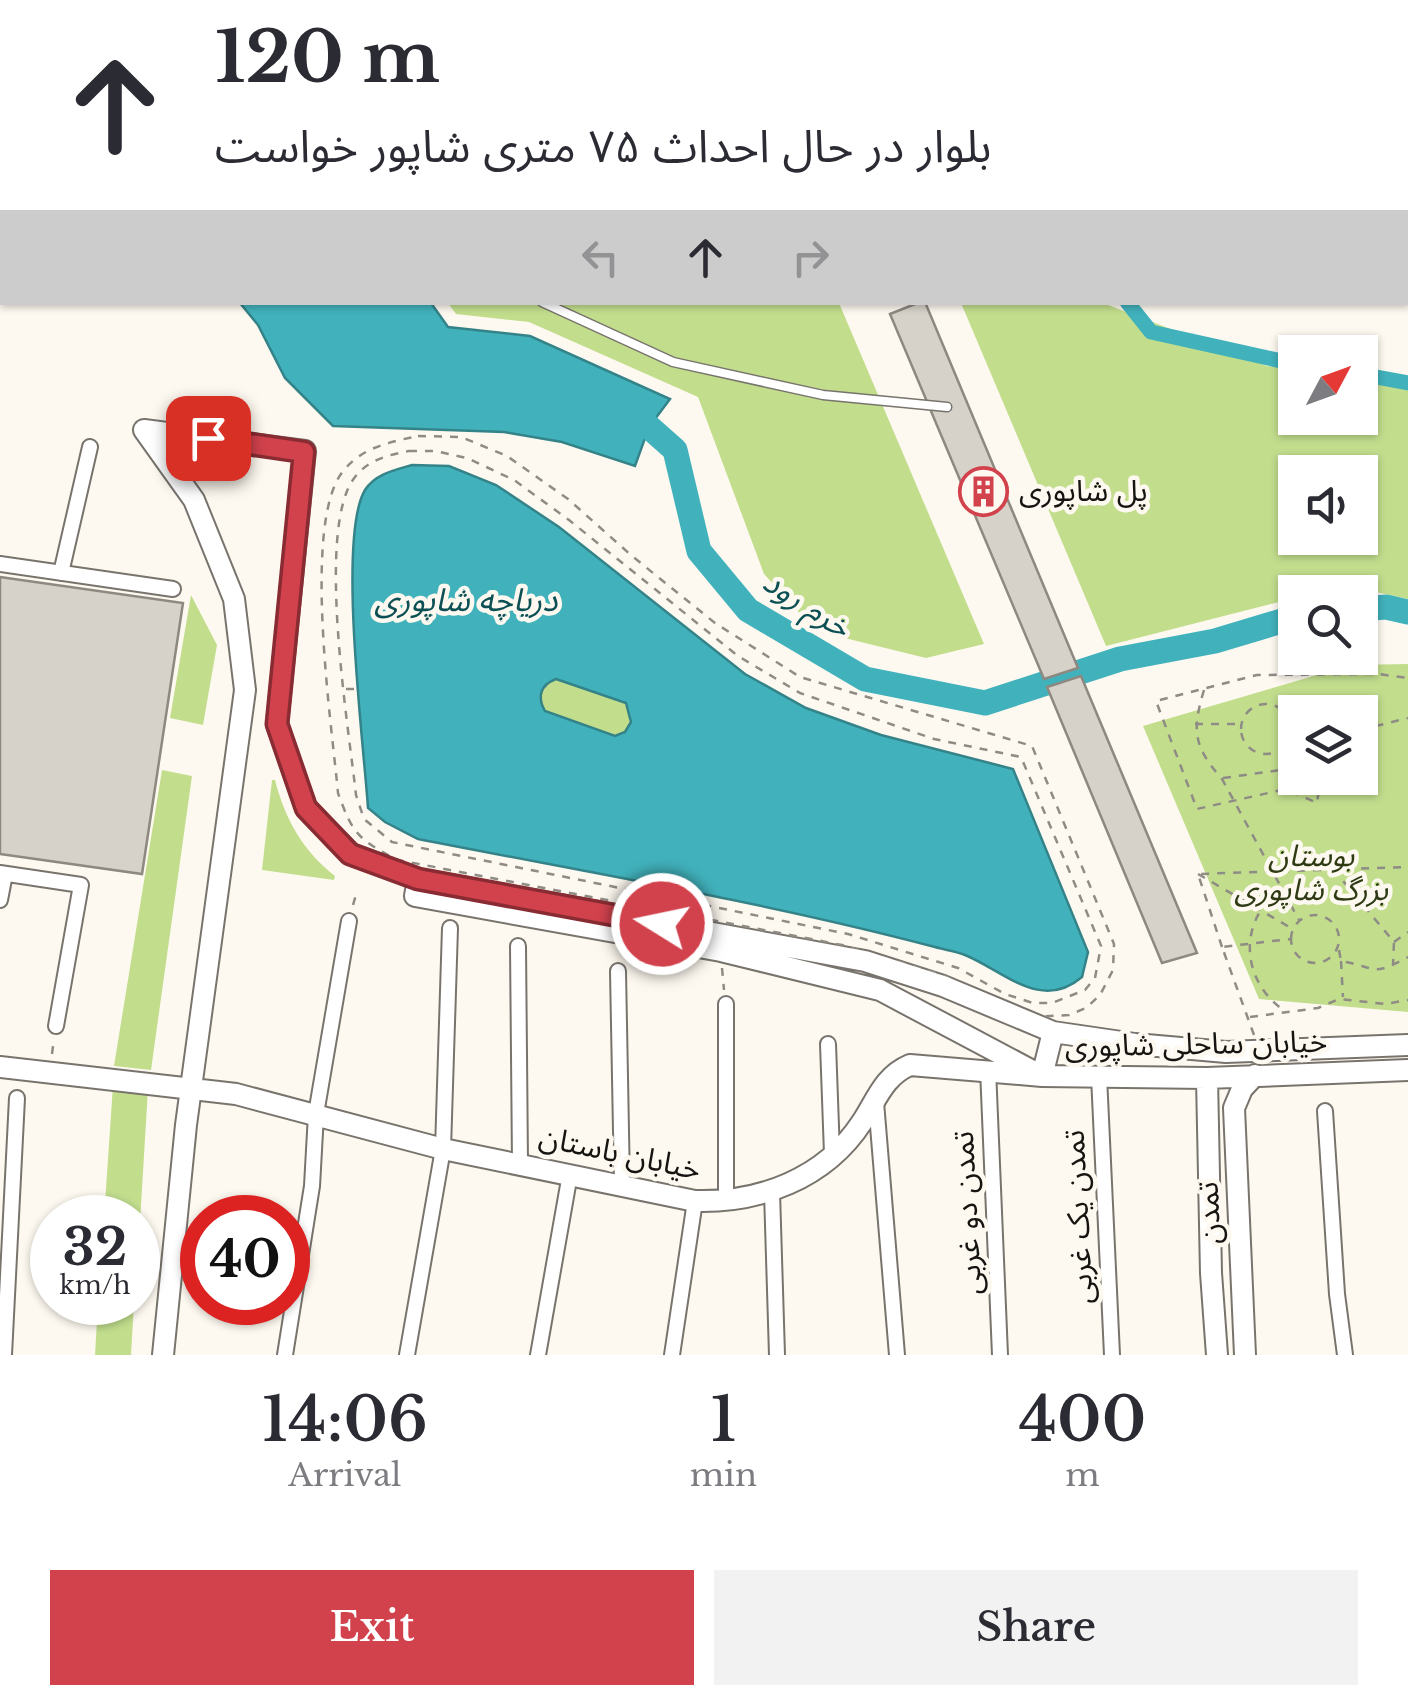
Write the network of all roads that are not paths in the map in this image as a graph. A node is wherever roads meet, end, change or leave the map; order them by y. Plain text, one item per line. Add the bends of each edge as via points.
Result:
1 (549, 305) edge
2 (948, 406) dead end
3 (90, 447) dead end
4 (0, 564) edge
5 (61, 573) junction
6 (173, 589) dead end
7 (2, 873) edge
8 (0, 900) edge
9 (350, 921) road end
10 (450, 928) dead end
11 (722, 942) junction
12 (518, 946) dead end
13 (618, 971) dead end
14 (726, 1004) road end
15 (56, 1026) road end
16 (1053, 1032) junction
17 (828, 1044) dead end
18 (1408, 1046) edge
19 (0, 1067) edge
20 (988, 1069) junction
21 (1408, 1070) edge
22 (1255, 1075) junction
23 (1042, 1076) junction
24 (1099, 1076) junction
25 (1207, 1078) junction
26 (191, 1087) junction
27 (17, 1098) dead end
28 (876, 1098) junction
29 (1325, 1110) dead end
30 (316, 1114) junction
31 (443, 1149) junction
32 (832, 1154) junction
33 (520, 1163) junction
34 (570, 1174) junction
35 (622, 1184) junction
36 (772, 1192) junction
37 (694, 1201) junction
38 (726, 1202) junction
39 (4, 1355) edge
40 (163, 1355) edge
41 (285, 1355) edge
42 (407, 1355) edge
43 (538, 1355) edge
44 (672, 1355) edge
45 (777, 1355) edge
46 (897, 1355) edge
47 (1000, 1355) edge
48 (1112, 1355) edge
49 (1217, 1355) edge
50 (1245, 1355) edge
51 (1345, 1355) edge

1 - 2 lane via 673,362 823,395
3 - 5 street
4 - 5 street
5 - 6 street
7 - 8 street
7 - 15 street via 81,884
9 - 30 street
10 - 31 street
11 - 16 street, خیابان ساحلی شاپوری via 865,961
11 - 23 street, خیابان ساحلی شاپوری via 880,990
11 - 26 street, خیابان ساحلی شاپوری via 417,888 350,854 306,808 277,724 304,452 144,430 194,500 234,598 245,690
12 - 33 street
13 - 35 street
14 - 38 street
16 - 18 street, خیابان ساحلی شاپوری via 1226,1052
16 - 23 street
17 - 32 street
19 - 26 street, خیابان باستان
20 - 23 street, خیابان باستان
20 - 28 street, خیابان باستان via 910,1064 892,1072
20 - 47 street, تمدن دو غربی
21 - 22 street, خیابان ساحلی شاپوری
22 - 25 street, خیابان ساحلی شاپوری
22 - 50 street, تمدن via 1234,1108
23 - 24 street, خیابان ساحلی شاپوری
24 - 25 street, خیابان ساحلی شاپوری
24 - 48 street, تمدن یک غربی
25 - 49 street, تمدن
26 - 30 street, خیابان باستان
26 - 40 street
27 - 39 street
28 - 32 street, خیابان باستان
28 - 46 street
29 - 51 street
30 - 31 street, خیابان باستان
30 - 41 street via 312,1186
31 - 33 street, خیابان باستان
31 - 42 street
32 - 36 street, خیابان باستان
33 - 34 street, خیابان باستان
34 - 35 street, خیابان باستان
34 - 43 street
35 - 37 street, خیابان باستان
36 - 38 street, خیابان باستان
36 - 45 street
37 - 38 street, خیابان باستان
37 - 44 street

